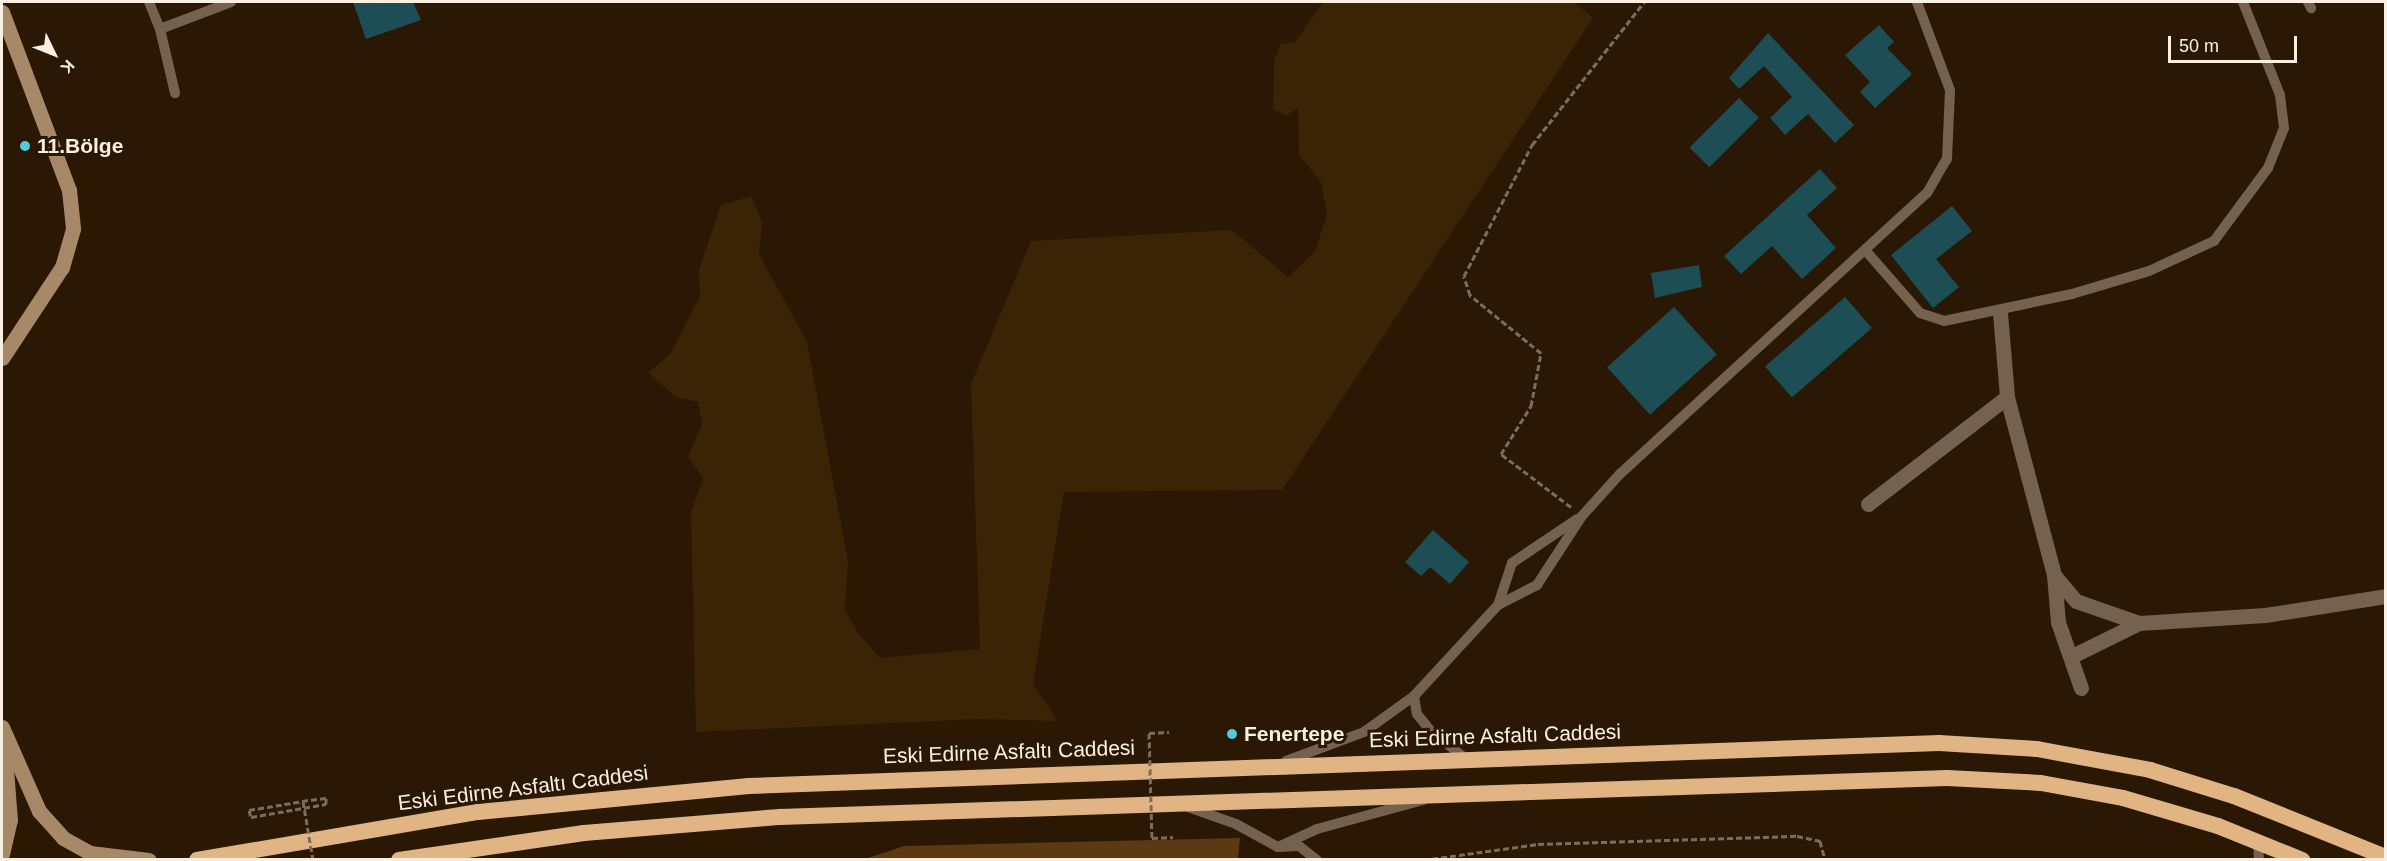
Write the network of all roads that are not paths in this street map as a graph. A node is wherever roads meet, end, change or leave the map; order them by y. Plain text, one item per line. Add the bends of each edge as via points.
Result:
1 (149, 2) edge
2 (1917, 2) edge
3 (2243, 2) edge
4 (226, 3) edge
5 (2, 12) edge
6 (160, 29) junction
7 (175, 93) dead end
8 (1866, 250) junction
9 (2000, 314) junction
10 (2, 358) edge
11 (2007, 397) junction
12 (1868, 504) dead end
13 (1582, 516) junction
14 (2054, 576) junction
15 (2385, 596) edge
16 (1498, 605) junction
17 (2139, 623) junction
18 (2072, 656) junction
19 (2081, 688) dead end
20 (1414, 696) junction
21 (2, 725) edge
22 (1466, 759) junction
23 (1272, 766) junction
24 (1445, 794) junction
25 (1176, 803) junction
26 (2259, 842) junction
27 (1278, 847) junction
28 (2, 854) edge
29 (2385, 857) edge
30 (149, 860) edge
31 (197, 860) edge
32 (399, 860) edge
33 (1317, 860) edge
34 (2259, 860) edge
35 (2302, 860) edge

1 - 6 lane
2 - 8 lane via 1948,75 1947,159 1927,193
3 - 9 lane via 2277,87 2284,128 2268,168 2226,230 2200,250 2149,271
4 - 6 lane
5 - 10 main road via 69,190 74,230 57,276
6 - 7 lane
8 - 9 lane via 1925,317 1963,320
8 - 13 lane via 1620,474
9 - 11 street
11 - 12 street
11 - 14 street
13 - 16 lane via 1537,585
13 - 16 lane via 1512,563
14 - 17 street via 2076,601
14 - 18 street via 2058,622
15 - 17 street via 2265,615
16 - 20 lane
17 - 18 street
18 - 19 street
20 - 22 lane via 1424,722
20 - 23 lane via 1346,741
21 - 28 main road via 10,820
21 - 30 main road via 39,812 63,838 90,853
22 - 23 highway, Eski Edirne Asfaltı Caddesi
22 - 29 highway, Eski Edirne Asfaltı Caddesi via 1939,743 2037,749 2199,784
23 - 31 highway, Eski Edirne Asfaltı Caddesi via 899,778 601,798 478,812
24 - 25 highway
24 - 26 highway via 2001,780 2123,798
24 - 27 lane via 1317,829
25 - 27 lane via 1244,827
25 - 32 highway via 768,818 584,833
26 - 34 lane
26 - 35 highway
27 - 33 lane via 1299,846

